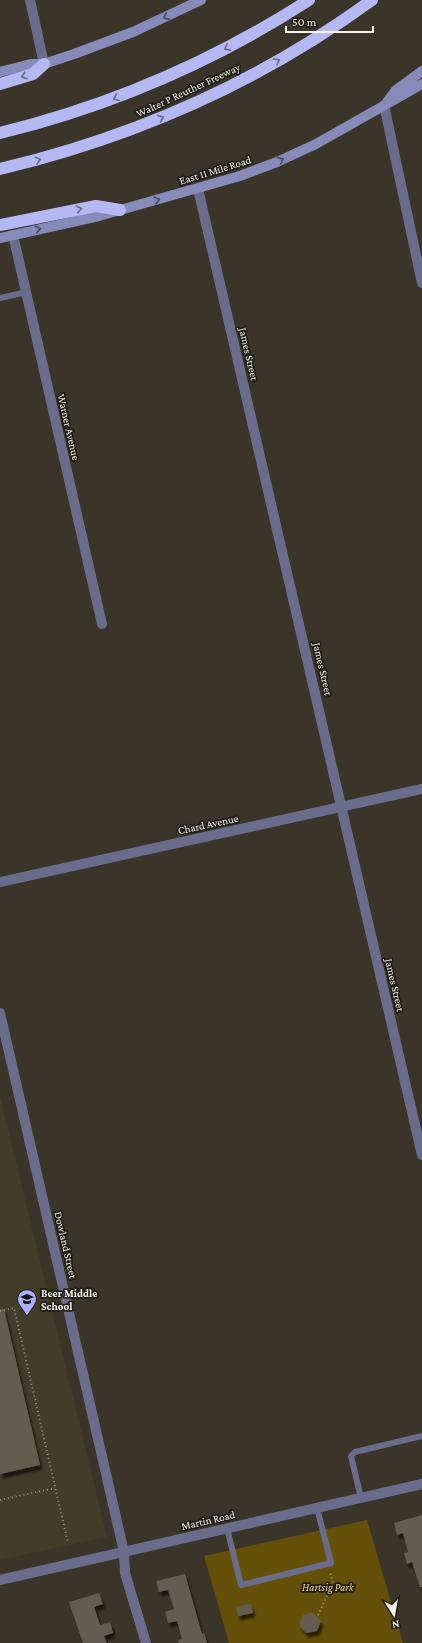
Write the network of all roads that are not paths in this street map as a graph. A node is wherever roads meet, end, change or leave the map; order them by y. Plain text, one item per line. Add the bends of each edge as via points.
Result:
1 (30, 0) edge
2 (201, 0) edge
3 (309, 0) edge
4 (372, 0) edge
5 (44, 64) junction
6 (422, 71) edge
7 (0, 72) edge
8 (0, 84) edge
9 (422, 84) edge
10 (384, 105) junction
11 (0, 133) edge
12 (0, 169) edge
13 (198, 189) junction
14 (120, 210) junction
15 (0, 225) edge
16 (13, 235) junction
17 (0, 238) edge
18 (422, 283) edge
19 (26, 292) junction
20 (0, 298) edge
21 (102, 624) dead end
22 (422, 789) edge
23 (342, 806) junction
24 (0, 882) edge
25 (0, 1013) edge
26 (422, 1155) edge
27 (422, 1436) edge
28 (422, 1484) edge
29 (361, 1498) junction
30 (317, 1508) junction
31 (227, 1528) junction
32 (124, 1552) junction
33 (0, 1580) edge
34 (146, 1643) edge

1 - 5 street
2 -> 5 main road via 133,32
3 -> 11 highway, Walter P Reuther Freeway via 234,44 172,75 94,106
12 -> 4 highway, Walter P Reuther Freeway via 87,146 143,126 208,97 320,36
5 - 7 main road via 31,64
5 -> 8 highway via 33,74
6 - 10 main road via 396,90
9 - 10 main road, East 11 Mile Road
13 -> 10 main road, East 11 Mile Road via 278,162 342,131
10 - 18 street
14 -> 13 main road, East 11 Mile Road
13 - 23 street, James Street
15 -> 14 highway via 96,206
16 -> 14 main road, East 11 Mile Road
16 - 17 main road, East 11 Mile Road
16 - 19 street, Warner Avenue
19 - 20 lane
19 - 21 street, Warner Avenue
22 - 23 street, Chard Avenue
23 - 24 street, Chard Avenue
23 - 26 street, James Street
25 - 32 street, Dowland Street
27 - 29 lane via 355,1452 351,1456
28 - 29 street, Martin Road
29 - 30 street, Martin Road
30 - 31 street, Martin Road
30 - 31 lane via 330,1563 242,1585
31 - 32 street, Martin Road
32 - 33 street, Martin Road
32 - 34 street, Dowland Street via 125,1573

